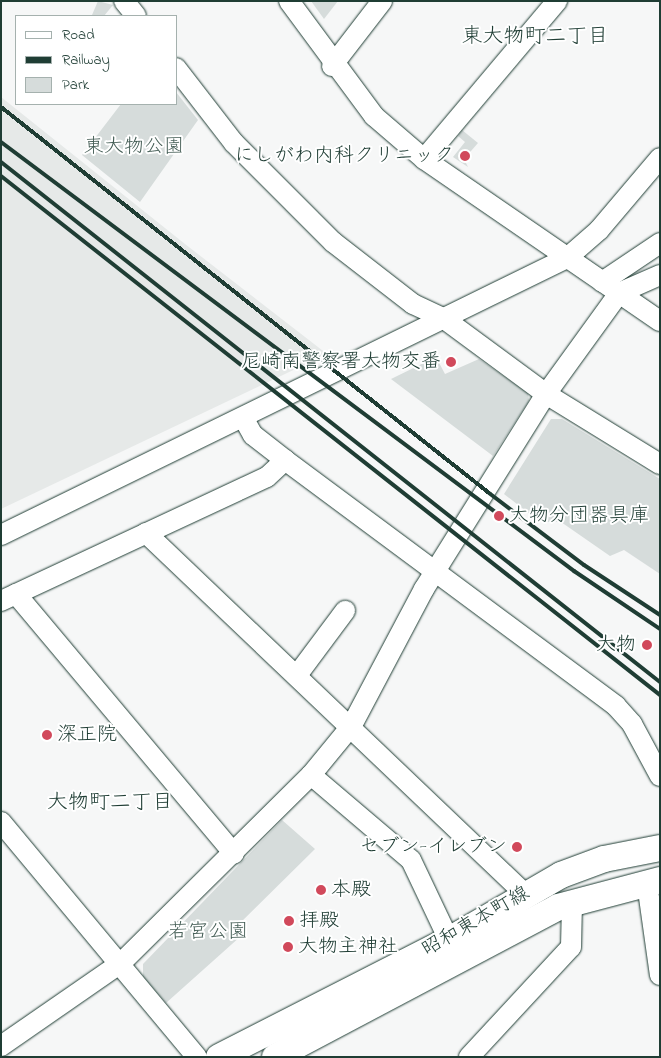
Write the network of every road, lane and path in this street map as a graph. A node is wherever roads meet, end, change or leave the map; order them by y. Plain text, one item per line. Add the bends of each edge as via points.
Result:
1 (124, 1) edge
2 (289, 1) edge
3 (382, 1) edge
4 (558, 1) edge
5 (135, 15) edge
6 (332, 66) junction
7 (178, 71) edge
8 (660, 158) edge
9 (424, 159) junction
10 (660, 243) edge
11 (567, 258) junction
12 (660, 275) edge
13 (610, 288) junction
14 (442, 318) junction
15 (660, 321) edge
16 (546, 394) junction
17 (244, 420) junction
18 (285, 460) junction
19 (660, 464) edge
20 (146, 533) junction
21 (1, 535) edge
22 (434, 575) junction
23 (8, 597) edge
24 (345, 611) dead end
25 (298, 674) junction
26 (352, 725) junction
27 (311, 775) junction
28 (660, 776) edge
29 (1, 822) edge
30 (660, 848) edge
31 (234, 854) junction
32 (654, 882) edge
33 (525, 894) junction
34 (572, 903) junction
35 (449, 940) junction
36 (121, 963) junction
37 (660, 976) edge
38 (279, 1025) junction
39 (1, 1046) edge
40 (293, 1053) edge
41 (476, 1054) edge
42 (197, 1057) edge
43 (219, 1057) edge

1 - 5 street
2 - 6 street
3 - 6 street
4 - 9 street
6 - 9 street via 374,116
7 - 14 street via 234,142 333,242 413,304
8 - 11 street via 599,230
9 - 11 street
10 - 13 street
11 - 13 street
11 - 14 street
12 - 13 street
13 - 15 street
13 - 16 street
14 - 16 street
14 - 17 street
16 - 19 street
16 - 22 street
17 - 18 street via 253,435
17 - 21 street
18 - 20 street via 267,477
18 - 22 street
20 - 23 street
20 - 25 street
22 - 26 street
22 - 28 street via 616,706 632,724
23 - 31 street
24 - 25 street
25 - 26 street
26 - 27 street
26 - 33 street
27 - 31 street
27 - 35 street via 411,860
29 - 36 street
30 - 33 main road, 昭和東本町線 via 583,866
31 - 36 street
32 - 34 main road, 昭和東本町線
32 - 37 street
33 - 35 main road, 昭和東本町線
34 - 40 main road, 昭和東本町線
34 - 41 street via 571,947
35 - 38 main road, 昭和東本町線
36 - 39 street
36 - 42 street
38 - 40 street
38 - 43 main road, 昭和東本町線

